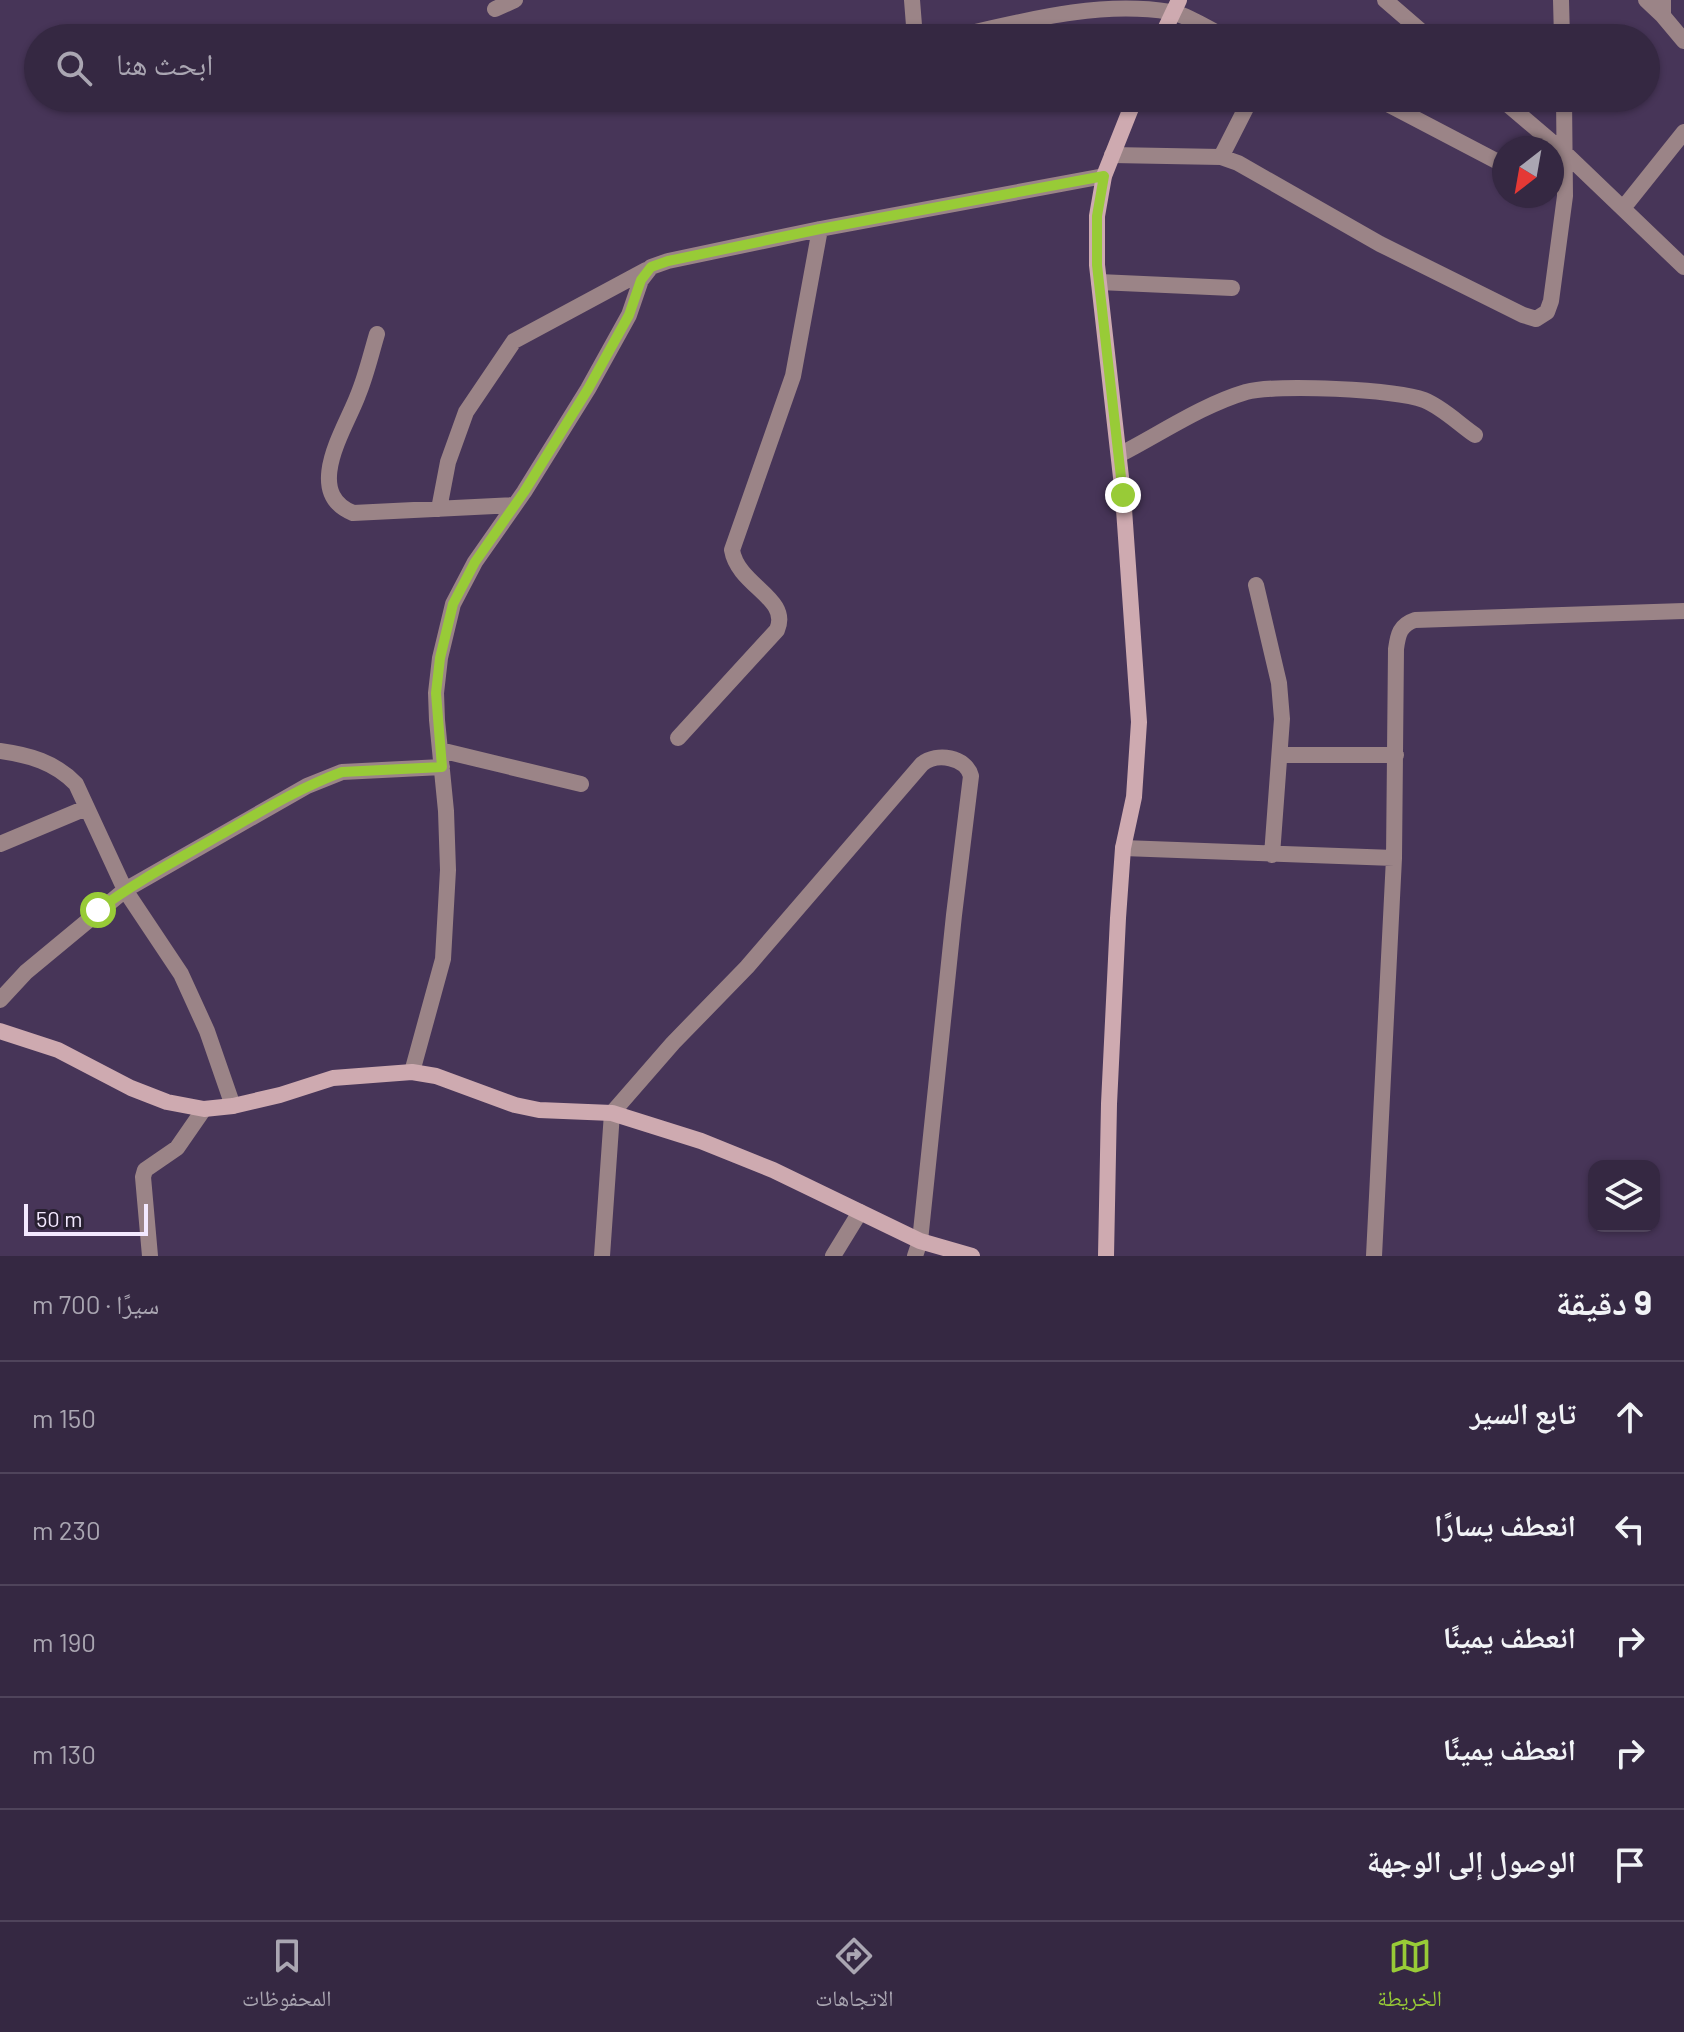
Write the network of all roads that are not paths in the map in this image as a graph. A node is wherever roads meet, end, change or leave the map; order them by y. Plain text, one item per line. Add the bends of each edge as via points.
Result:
1 (515, 0) edge
2 (912, 0) edge
3 (1385, 0) edge
4 (1561, 0) edge
5 (1646, 0) edge
6 (1176, 6) edge
7 (1663, 8) edge
8 (495, 9) dead end
9 (914, 24) edge
10 (1011, 24) edge
11 (1205, 24) edge
12 (1413, 24) edge
13 (1562, 24) edge
14 (1684, 41) edge
15 (1129, 112) edge
16 (1244, 112) edge
17 (1403, 112) edge
18 (1516, 112) edge
19 (1564, 112) edge
20 (1684, 132) edge
21 (1566, 154) junction
22 (1112, 155) junction
23 (1221, 157) junction
24 (1492, 159) edge
25 (1564, 164) edge
26 (1104, 176) junction
27 (1624, 207) junction
28 (1557, 208) edge
29 (820, 229) junction
30 (651, 267) junction
31 (1684, 267) edge
32 (1099, 282) junction
33 (1232, 288) dead end
34 (377, 334) dead end
35 (1475, 435) dead end
36 (1119, 455) junction
37 (514, 505) junction
38 (439, 509) junction
39 (1256, 585) dead end
40 (1684, 611) edge
41 (678, 738) dead end
42 (440, 750) junction
43 (0, 751) edge
44 (1280, 755) junction
45 (1396, 755) junction
46 (442, 767) junction
47 (581, 784) dead end
48 (86, 808) junction
49 (0, 844) edge
50 (1123, 848) junction
51 (1272, 855) junction
52 (1394, 858) junction
53 (125, 890) junction
54 (0, 1000) edge
55 (0, 1031) edge
56 (412, 1072) junction
57 (233, 1106) junction
58 (204, 1109) junction
59 (612, 1113) junction
60 (860, 1212) junction
61 (917, 1248) edge
62 (150, 1256) edge
63 (602, 1256) edge
64 (833, 1256) edge
65 (972, 1256) edge
66 (1106, 1256) edge
67 (1374, 1256) edge

1 - 8 street
2 - 9 street
3 - 12 street
4 - 13 street
5 - 7 street
6 - 10 street via 1056,14
6 - 11 street
7 - 14 street
15 - 22 main road
16 - 23 street
17 - 24 street
18 - 21 street
19 - 21 street
20 - 27 street
21 - 25 street
21 - 27 street
22 - 23 street
22 - 26 main road
23 - 28 street via 1380,244 1536,319 1551,301
26 - 29 street
26 - 32 main road via 1097,216
27 - 31 street
29 - 30 street
29 - 41 street via 793,376 732,550 734,563 775,605 781,621
30 - 37 street via 588,389
30 - 38 street via 514,341 466,412
32 - 33 street
32 - 36 main road
34 - 38 street via 359,394 332,452 332,491 338,504 353,513
35 - 36 street via 1427,401 1408,395 1270,389 1225,400
36 - 50 main road via 1139,722 1134,797
37 - 38 street
37 - 42 street via 453,604 436,693
39 - 44 street via 1279,683
40 - 45 street via 1405,623 1396,649
42 - 46 street
42 - 47 street
43 - 48 street via 45,761 67,775
44 - 45 street
44 - 51 street
45 - 52 street
46 - 53 street via 342,772 281,800
46 - 56 street via 448,870 443,959
48 - 49 street
48 - 53 street
50 - 51 street
50 - 66 main road
51 - 52 street
52 - 67 street
53 - 54 street
53 - 57 street via 181,974
55 - 58 main road via 58,1050 167,1102
56 - 57 main road via 333,1078
56 - 59 main road via 539,1110
57 - 58 main road
58 - 62 street via 177,1148 145,1170
59 - 60 main road via 701,1141
59 - 61 street via 757,956 922,764 933,758 963,762 971,776
59 - 63 street
60 - 61 main road
60 - 64 street
61 - 65 main road

